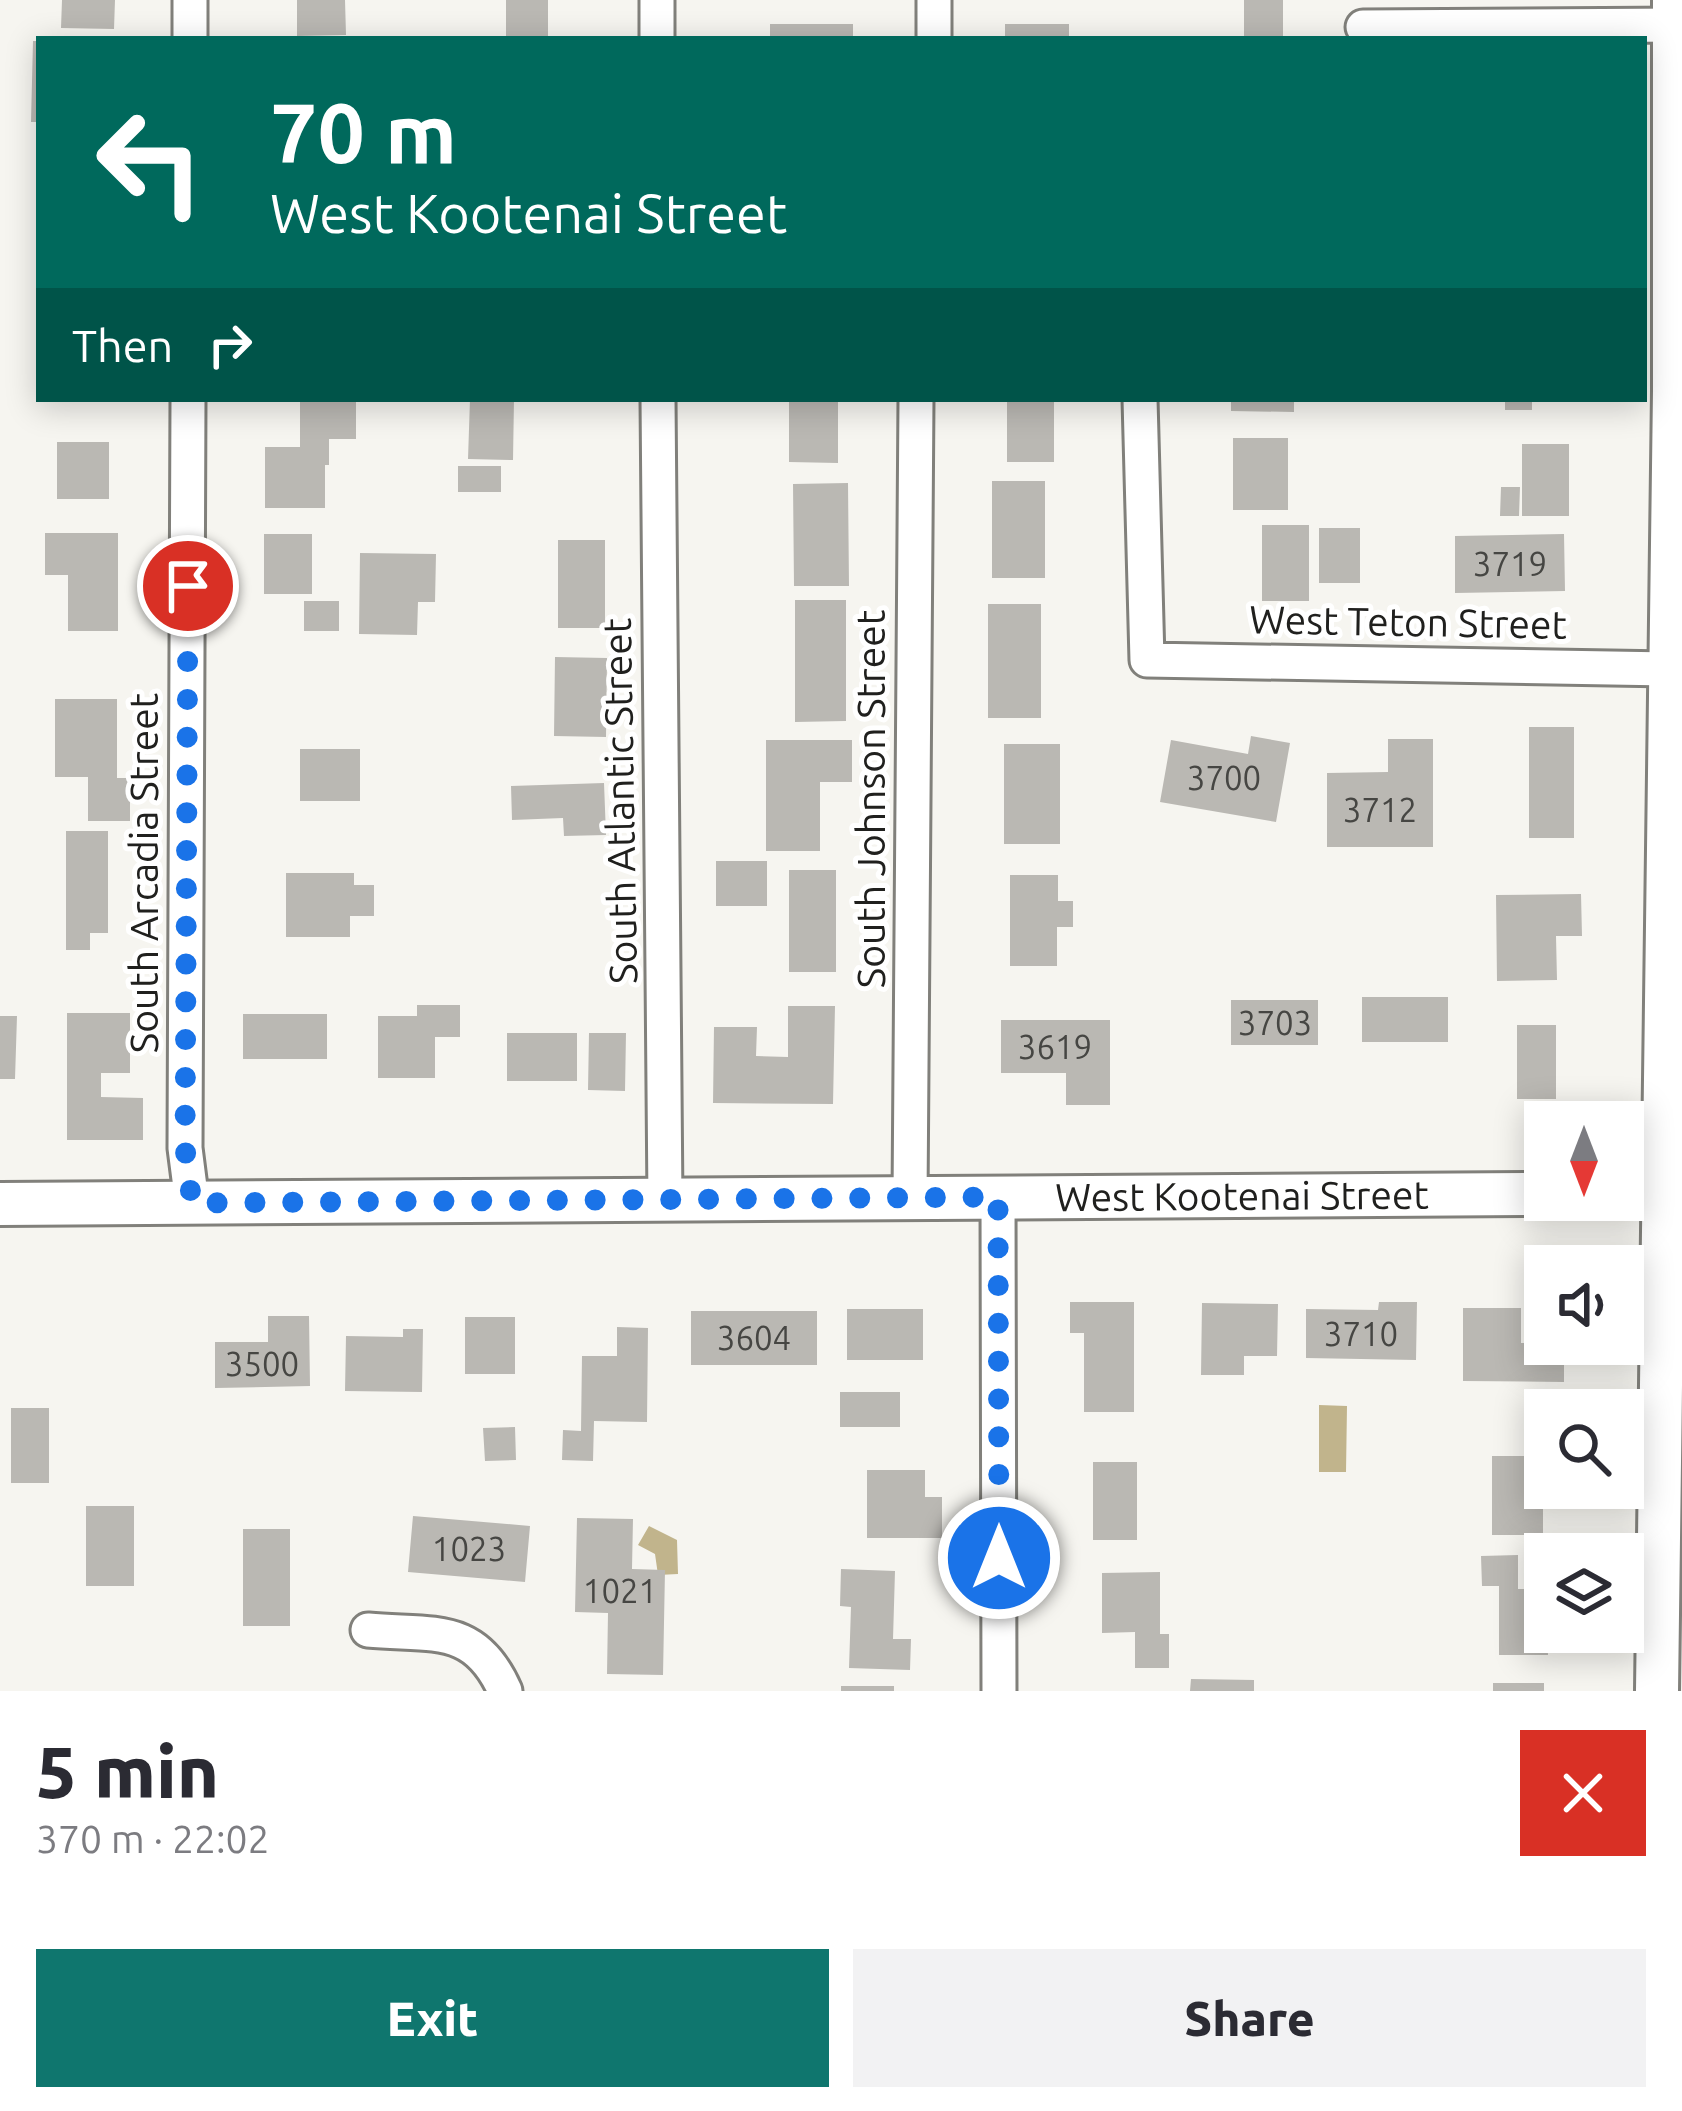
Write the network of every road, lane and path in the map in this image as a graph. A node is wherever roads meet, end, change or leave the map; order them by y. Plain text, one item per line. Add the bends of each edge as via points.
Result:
1 (190, 0) edge
2 (657, 0) edge
3 (934, 0) edge
4 (1677, 17) edge
5 (1363, 27) dead end
6 (190, 36) edge
7 (657, 36) edge
8 (934, 36) edge
9 (1678, 392) edge
10 (188, 402) edge
11 (658, 402) edge
12 (916, 402) edge
13 (1140, 402) edge
14 (1669, 669) junction
15 (1676, 756) edge
16 (1524, 1194) edge
17 (1657, 1194) edge
18 (998, 1197) junction
19 (910, 1199) junction
20 (665, 1202) junction
21 (192, 1203) junction
22 (0, 1204) edge
23 (368, 1630) dead end
24 (505, 1691) edge
25 (999, 1691) edge
26 (1657, 1691) edge

1 - 6 street
2 - 7 street
3 - 8 street
4 - 5 street
4 - 9 street
9 - 14 street
10 - 21 street, South Arcadia Street via 185,1148
11 - 20 street, South Atlantic Street
12 - 19 street, South Johnson Street
13 - 14 street, West Teton Street via 1147,660
14 - 15 street
15 - 17 street
16 - 18 street, West Kootenai Street
17 - 26 street
18 - 19 street, West Kootenai Street
18 - 25 street
19 - 20 street, West Kootenai Street
20 - 21 street, West Kootenai Street
21 - 22 street, West Kootenai Street
23 - 24 street via 464,1639 492,1661

